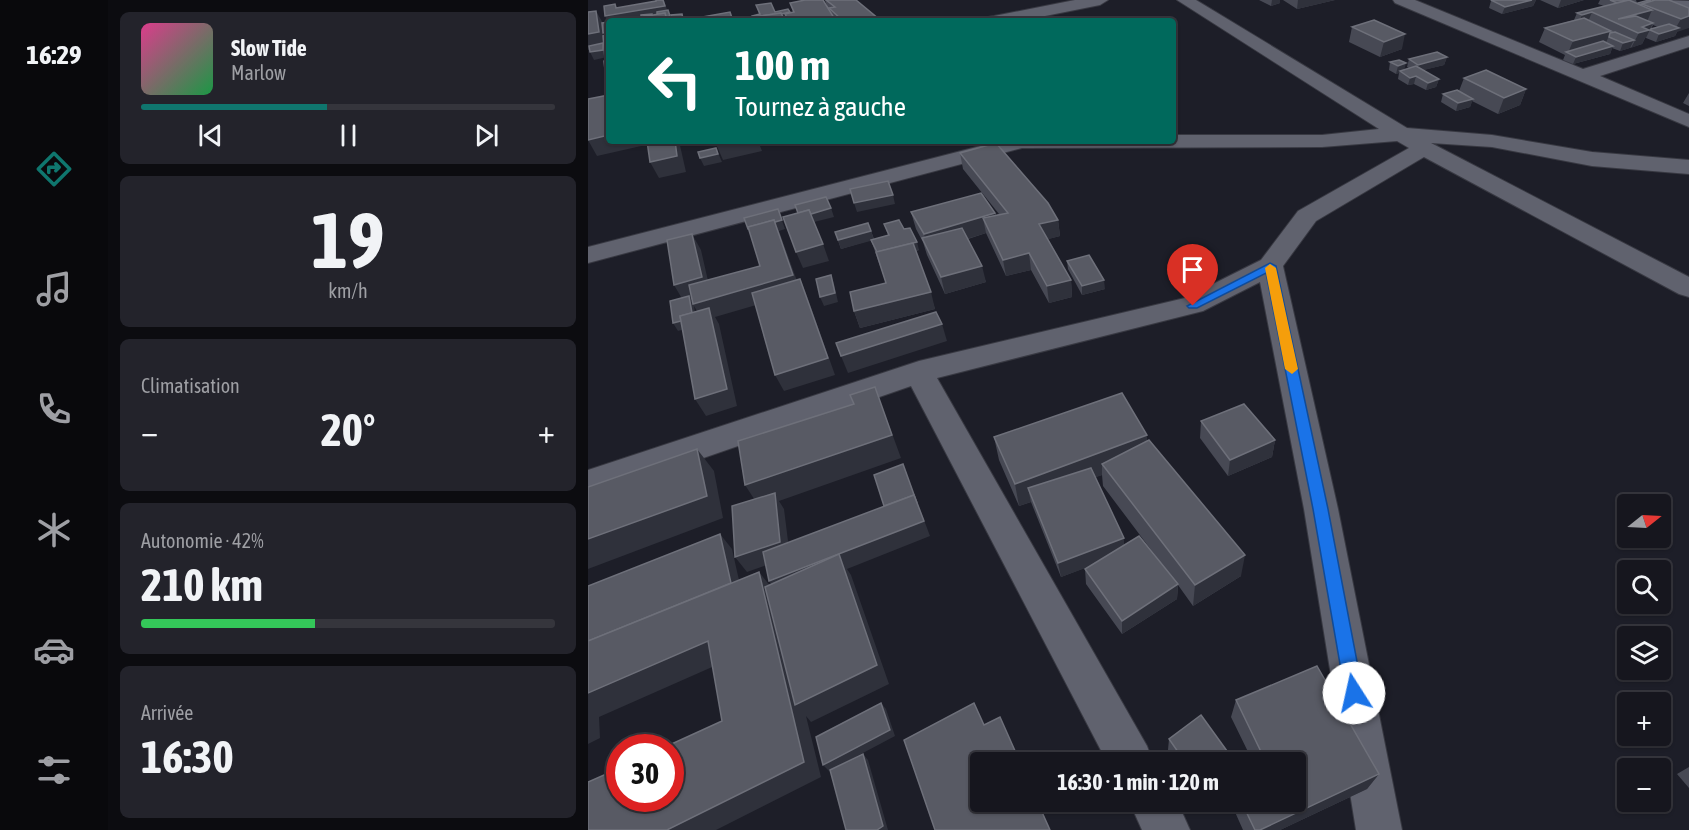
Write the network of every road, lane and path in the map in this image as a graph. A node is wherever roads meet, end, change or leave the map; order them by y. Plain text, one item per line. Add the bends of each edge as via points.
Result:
1 (1100, 0) edge
2 (1185, 0) edge
3 (1401, 0) edge
4 (1669, 0) edge
5 (1689, 7) edge
6 (1009, 18) edge
7 (1689, 42) edge
8 (1582, 76) junction
9 (1689, 120) edge
10 (1176, 141) edge
11 (1412, 141) junction
12 (1014, 144) edge
13 (1689, 167) edge
14 (588, 255) edge
15 (1270, 266) junction
16 (1689, 288) edge
17 (919, 372) junction
18 (588, 484) edge
19 (1126, 752) edge
20 (1158, 812) edge
21 (1167, 830) edge
22 (1379, 830) edge

1 - 6 street
2 - 11 street
3 - 8 street
4 - 5 street
7 - 8 street
8 - 9 street
10 - 11 street
11 - 13 street via 1492,141 1592,159
11 - 15 street via 1307,216
11 - 16 street
12 - 14 street
15 - 17 street via 1193,306
15 - 22 street via 1321,509
17 - 18 street
17 - 19 street
20 - 21 street

